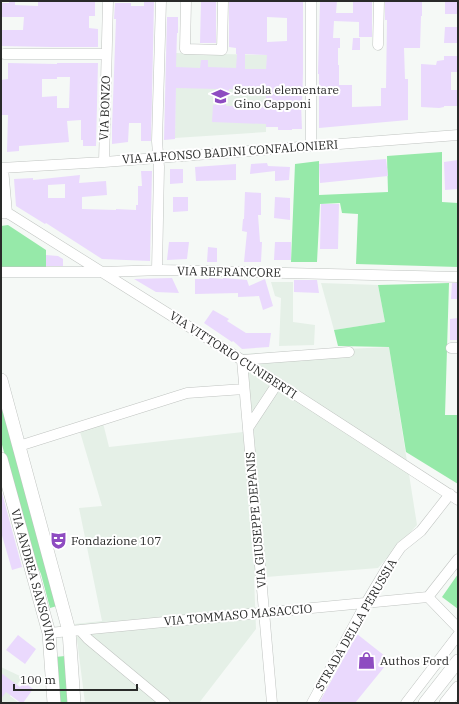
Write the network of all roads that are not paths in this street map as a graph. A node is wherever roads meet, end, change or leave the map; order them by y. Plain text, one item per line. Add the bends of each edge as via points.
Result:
1 (108, 1) edge
2 (161, 1) edge
3 (186, 1) edge
4 (223, 1) edge
5 (311, 1) edge
6 (379, 1) edge
7 (378, 45) dead end
8 (4, 54) dead end
9 (106, 54) junction
10 (458, 135) edge
11 (311, 146) junction
12 (158, 157) junction
13 (104, 162) junction
14 (2, 168) edge
15 (4, 213) edge
16 (138, 270) junction
17 (157, 270) junction
18 (1, 272) edge
19 (103, 272) junction
20 (458, 277) edge
21 (128, 288) junction
22 (349, 352) dead end
23 (242, 360) junction
24 (1, 380) edge
25 (277, 384) junction
26 (244, 388) junction
27 (248, 428) junction
28 (19, 446) junction
29 (1, 459) edge
30 (454, 497) edge
31 (458, 559) edge
32 (428, 597) junction
33 (366, 603) junction
34 (264, 612) junction
35 (458, 628) edge
36 (74, 630) junction
37 (49, 633) junction
38 (458, 635) edge
39 (458, 662) edge
40 (442, 681) junction
41 (458, 688) edge
42 (447, 702) edge
43 (54, 703) edge
44 (74, 703) edge
45 (165, 703) edge
46 (272, 703) edge
47 (312, 703) edge
48 (406, 703) edge
49 (418, 703) edge
50 (425, 703) edge

1 - 9 street, VIA BONZO
2 - 12 street
3 - 4 street via 185,49 222,50
5 - 11 street
6 - 7 street
8 - 9 street
9 - 13 street, VIA BONZO
10 - 11 street, VIA ALFONSO BADINI CONFALONIERI
11 - 12 street, VIA ALFONSO BADINI CONFALONIERI
12 - 13 street, VIA ALFONSO BADINI CONFALONIERI
12 - 17 street
13 - 14 street, VIA ALFONSO BADINI CONFALONIERI
14 - 15 street, VIA VITTORIO CUNIBERTI
15 - 19 street, VIA VITTORIO CUNIBERTI
16 - 17 street, VIA REFRANCORE
16 - 19 street, VIA REFRANCORE
16 - 21 street
17 - 20 street, VIA REFRANCORE
18 - 19 street, VIA REFRANCORE
19 - 21 street, VIA VITTORIO CUNIBERTI
21 - 23 street, VIA VITTORIO CUNIBERTI
22 - 23 street
23 - 25 street, VIA VITTORIO CUNIBERTI
23 - 26 street, VIA GIUSEPPE DEPANIS
24 - 28 main road, VIA ANDREA SANSOVINO
25 - 27 street
25 - 30 street, VIA VITTORIO CUNIBERTI
26 - 27 street, VIA GIUSEPPE DEPANIS
26 - 28 street via 187,394
27 - 34 street, VIA GIUSEPPE DEPANIS
28 - 36 main road, VIA ANDREA SANSOVINO
29 - 37 main road, VIA ANDREA SANSOVINO
30 - 33 street, STRADA DELLA PERUSSIA via 402,547
31 - 32 street
32 - 33 street, VIA TOMMASO MASACCIO
32 - 35 street
33 - 34 street, VIA TOMMASO MASACCIO
33 - 47 street, STRADA DELLA PERUSSIA
34 - 36 street, VIA TOMMASO MASACCIO
34 - 46 street, VIA GIUSEPPE DEPANIS
36 - 37 street, VIA TOMMASO MASACCIO
36 - 44 main road, VIA ANDREA SANSOVINO
36 - 45 street
37 - 43 main road, VIA ANDREA SANSOVINO
38 - 48 street
39 - 40 main road
40 - 49 main road
40 - 50 main road
41 - 42 main road

